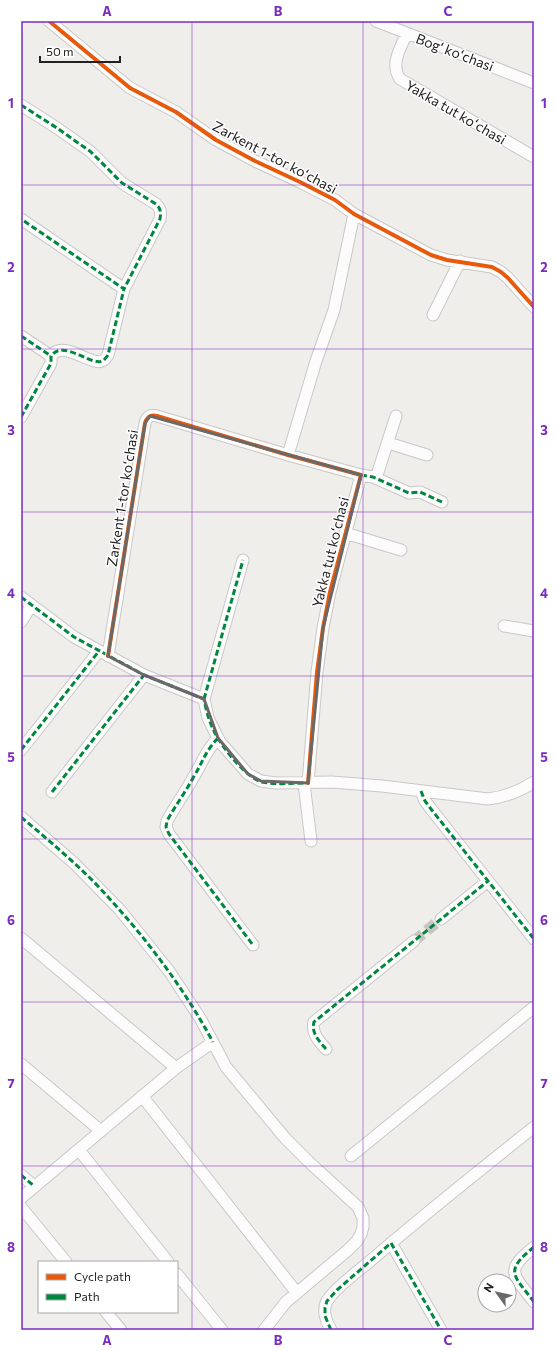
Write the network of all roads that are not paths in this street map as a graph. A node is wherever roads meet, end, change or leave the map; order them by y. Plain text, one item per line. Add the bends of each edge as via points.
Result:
1 (49, 21) edge
2 (376, 21) edge
3 (407, 33) junction
4 (534, 83) edge
5 (21, 105) edge
6 (534, 157) edge
7 (354, 214) junction
8 (21, 219) edge
9 (460, 261) junction
10 (124, 289) junction
11 (534, 307) edge
12 (433, 315) dead end
13 (21, 336) edge
14 (51, 356) junction
15 (396, 416) dead end
16 (21, 417) edge
17 (388, 443) junction
18 (288, 455) junction
19 (427, 455) dead end
20 (361, 475) junction
21 (376, 478) junction
22 (442, 502) dead end
23 (345, 533) junction
24 (401, 550) dead end
25 (243, 560) dead end
26 (21, 597) edge
27 (32, 606) junction
28 (21, 622) edge
29 (504, 626) dead end
30 (534, 631) edge
31 (104, 653) junction
32 (144, 675) junction
33 (204, 699) junction
34 (218, 738) junction
35 (21, 750) edge
36 (534, 782) edge
37 (306, 783) junction
38 (421, 791) junction
39 (52, 792) dead end
40 (21, 817) edge
41 (311, 841) dead end
42 (488, 881) junction
43 (441, 919) tunnel mouth
44 (21, 938) edge
45 (534, 939) edge
46 (414, 941) tunnel mouth
47 (253, 945) dead end
48 (534, 1007) edge
49 (213, 1042) junction
50 (326, 1049) dead end
51 (21, 1064) edge
52 (176, 1068) junction
53 (142, 1096) junction
54 (534, 1127) edge
55 (101, 1131) junction
56 (79, 1150) junction
57 (351, 1156) dead end
58 (21, 1175) edge
59 (34, 1186) junction
60 (21, 1198) edge
61 (21, 1207) edge
62 (391, 1243) junction
63 (534, 1247) edge
64 (65, 1261) edge
65 (167, 1261) edge
66 (178, 1275) edge
67 (297, 1293) junction
68 (534, 1302) edge
69 (107, 1313) edge
70 (121, 1330) edge
71 (222, 1330) edge
72 (264, 1330) edge
73 (331, 1330) edge
74 (441, 1330) edge

1 - 7 street, Zarkent 1-tor koʻchasi via 130,88 176,112 216,140 335,200
2 - 3 street, Bogʻ koʻchasi
3 - 4 street, Bogʻ koʻchasi
3 - 6 street, Yakka tut koʻchasi via 395,66 400,79
5 - 10 street via 91,152 122,183 160,208 160,219
7 - 9 street via 431,255
7 - 18 street via 334,310
8 - 10 street
9 - 11 street via 492,267 501,272
9 - 12 street
10 - 14 street via 105,360 100,362 60,350
13 - 14 street
14 - 16 street via 49,368
15 - 17 street
17 - 19 street
17 - 21 street
18 - 20 street
18 - 31 street, Zarkent 1-tor koʻchasi via 157,416 147,418
20 - 21 street
20 - 23 street, Yakka tut koʻchasi
21 - 22 street via 406,492 420,492
23 - 24 street
23 - 37 street, Yakka tut koʻchasi via 322,628
25 - 33 street
26 - 27 street
27 - 28 street
27 - 31 street via 74,637
29 - 30 street
31 - 32 street
31 - 35 street
32 - 33 street
32 - 39 street
33 - 34 street via 208,718
34 - 37 street via 248,774 260,782
34 - 47 street via 204,755 166,827
36 - 38 street via 504,797 488,799
37 - 38 street via 332,782
37 - 41 street, Yakka tut koʻchasi
38 - 42 street via 425,801
40 - 49 street via 75,864 120,910 169,971
42 - 43 street
42 - 45 street
44 - 52 street
46 - 50 street via 314,1022 314,1034
48 - 57 street
49 - 52 street
49 - 67 street via 226,1067 285,1138 358,1207 363,1218 363,1227 357,1241
51 - 55 street
52 - 53 street
53 - 55 street
53 - 67 street
54 - 62 street
55 - 56 street
56 - 59 street
56 - 65 street
58 - 59 street
59 - 60 street
61 - 64 street
62 - 73 street via 327,1301 325,1316
62 - 74 street
63 - 68 street via 521,1257 514,1269 515,1277
66 - 71 street
67 - 72 street via 286,1302
69 - 70 street

